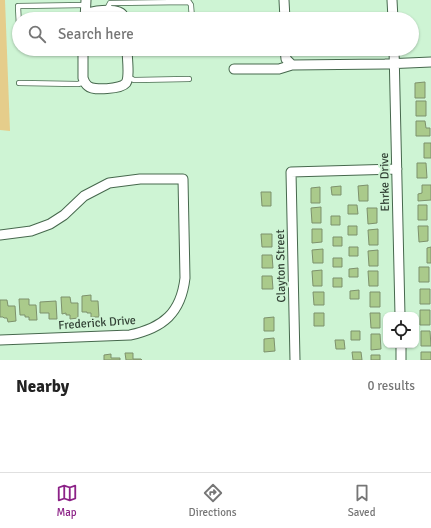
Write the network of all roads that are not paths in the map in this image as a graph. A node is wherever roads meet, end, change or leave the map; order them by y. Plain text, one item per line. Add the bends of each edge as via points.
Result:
1 (284, 0) edge
2 (392, 0) edge
3 (86, 10) edge
4 (106, 11) junction
5 (18, 12) edge
6 (120, 12) edge
7 (191, 12) edge
8 (284, 12) edge
9 (393, 12) edge
10 (83, 56) edge
11 (127, 56) edge
12 (286, 56) edge
13 (394, 56) edge
14 (431, 62) edge
15 (394, 64) junction
16 (292, 66) junction
17 (234, 69) dead end
18 (128, 77) junction
19 (189, 79) dead end
20 (85, 82) junction
21 (19, 83) dead end
22 (397, 169) junction
23 (0, 235) edge
24 (400, 312) edge
25 (0, 340) edge
26 (401, 348) edge
27 (295, 360) edge
28 (401, 360) edge

1 - 8 street
2 - 9 street
3 - 4 street
3 - 5 lane via 18,6
4 - 6 street
4 - 7 lane via 110,3 189,2
10 - 20 street
11 - 18 street
12 - 16 street
13 - 15 street, Ehrke Drive
14 - 15 street
15 - 16 street
15 - 22 street, Ehrke Drive
16 - 17 street via 279,69
18 - 19 lane via 134,80
18 - 20 street via 126,83 117,88 94,89
20 - 21 lane
22 - 24 street, Ehrke Drive
22 - 27 street, Clayton Street via 291,172
23 - 25 street, Frederick Drive via 25,233 50,224 84,196 109,183 140,179 183,179 184,288 175,310 163,322 146,331 130,335
26 - 28 street

